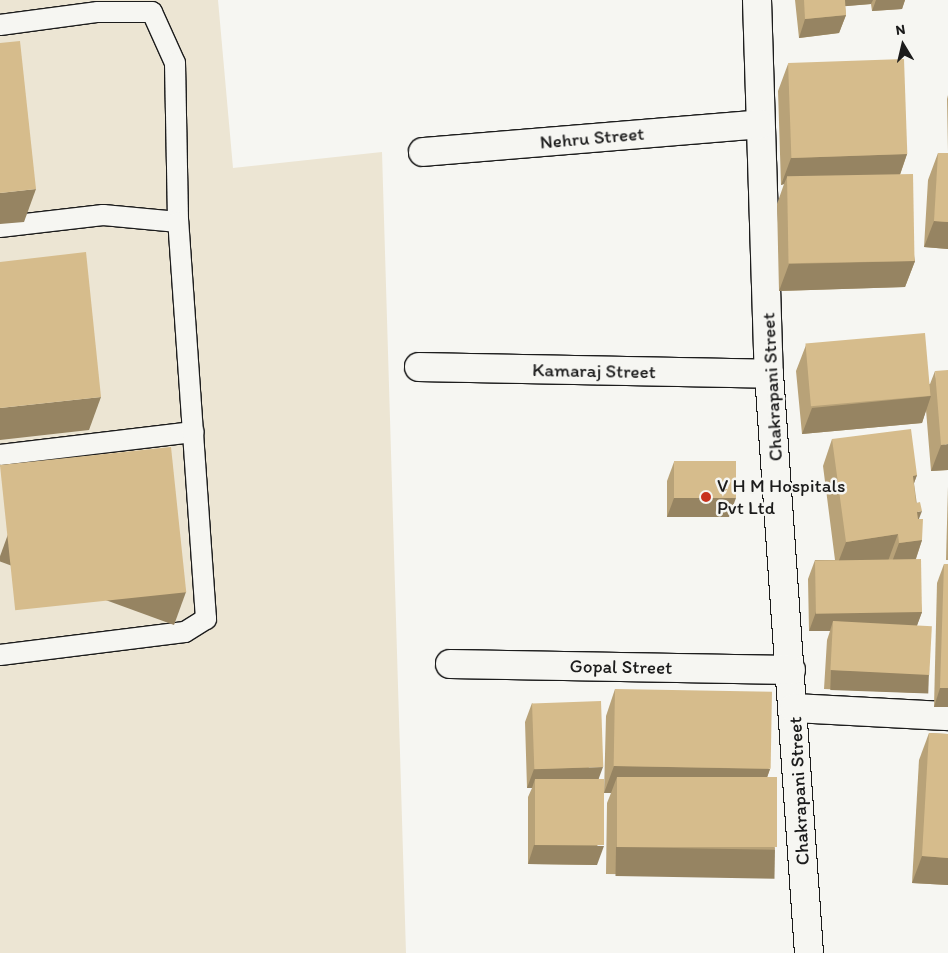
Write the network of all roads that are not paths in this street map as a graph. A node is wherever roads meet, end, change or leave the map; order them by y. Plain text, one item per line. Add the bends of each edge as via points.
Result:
1 (758, 0) edge
2 (0, 25) edge
3 (760, 124) junction
4 (423, 152) dead end
5 (178, 222) junction
6 (0, 227) edge
7 (419, 367) dead end
8 (769, 374) junction
9 (194, 432) junction
10 (0, 455) edge
11 (0, 656) edge
12 (450, 664) dead end
13 (791, 670) junction
14 (794, 708) junction
15 (948, 716) edge
16 (808, 953) edge

1 - 3 street, Chakrapani Street
2 - 5 lane via 98,12 152,12 175,63
3 - 4 street, Nehru Street
3 - 8 street, Chakrapani Street
5 - 6 lane via 103,215
5 - 9 lane
7 - 8 street, Kamaraj Street
8 - 13 street, Chakrapani Street
9 - 10 lane
9 - 11 lane via 206,619 185,632
12 - 13 street, Gopal Street
13 - 14 street, Chakrapani Street
14 - 15 street
14 - 16 street, Chakrapani Street

